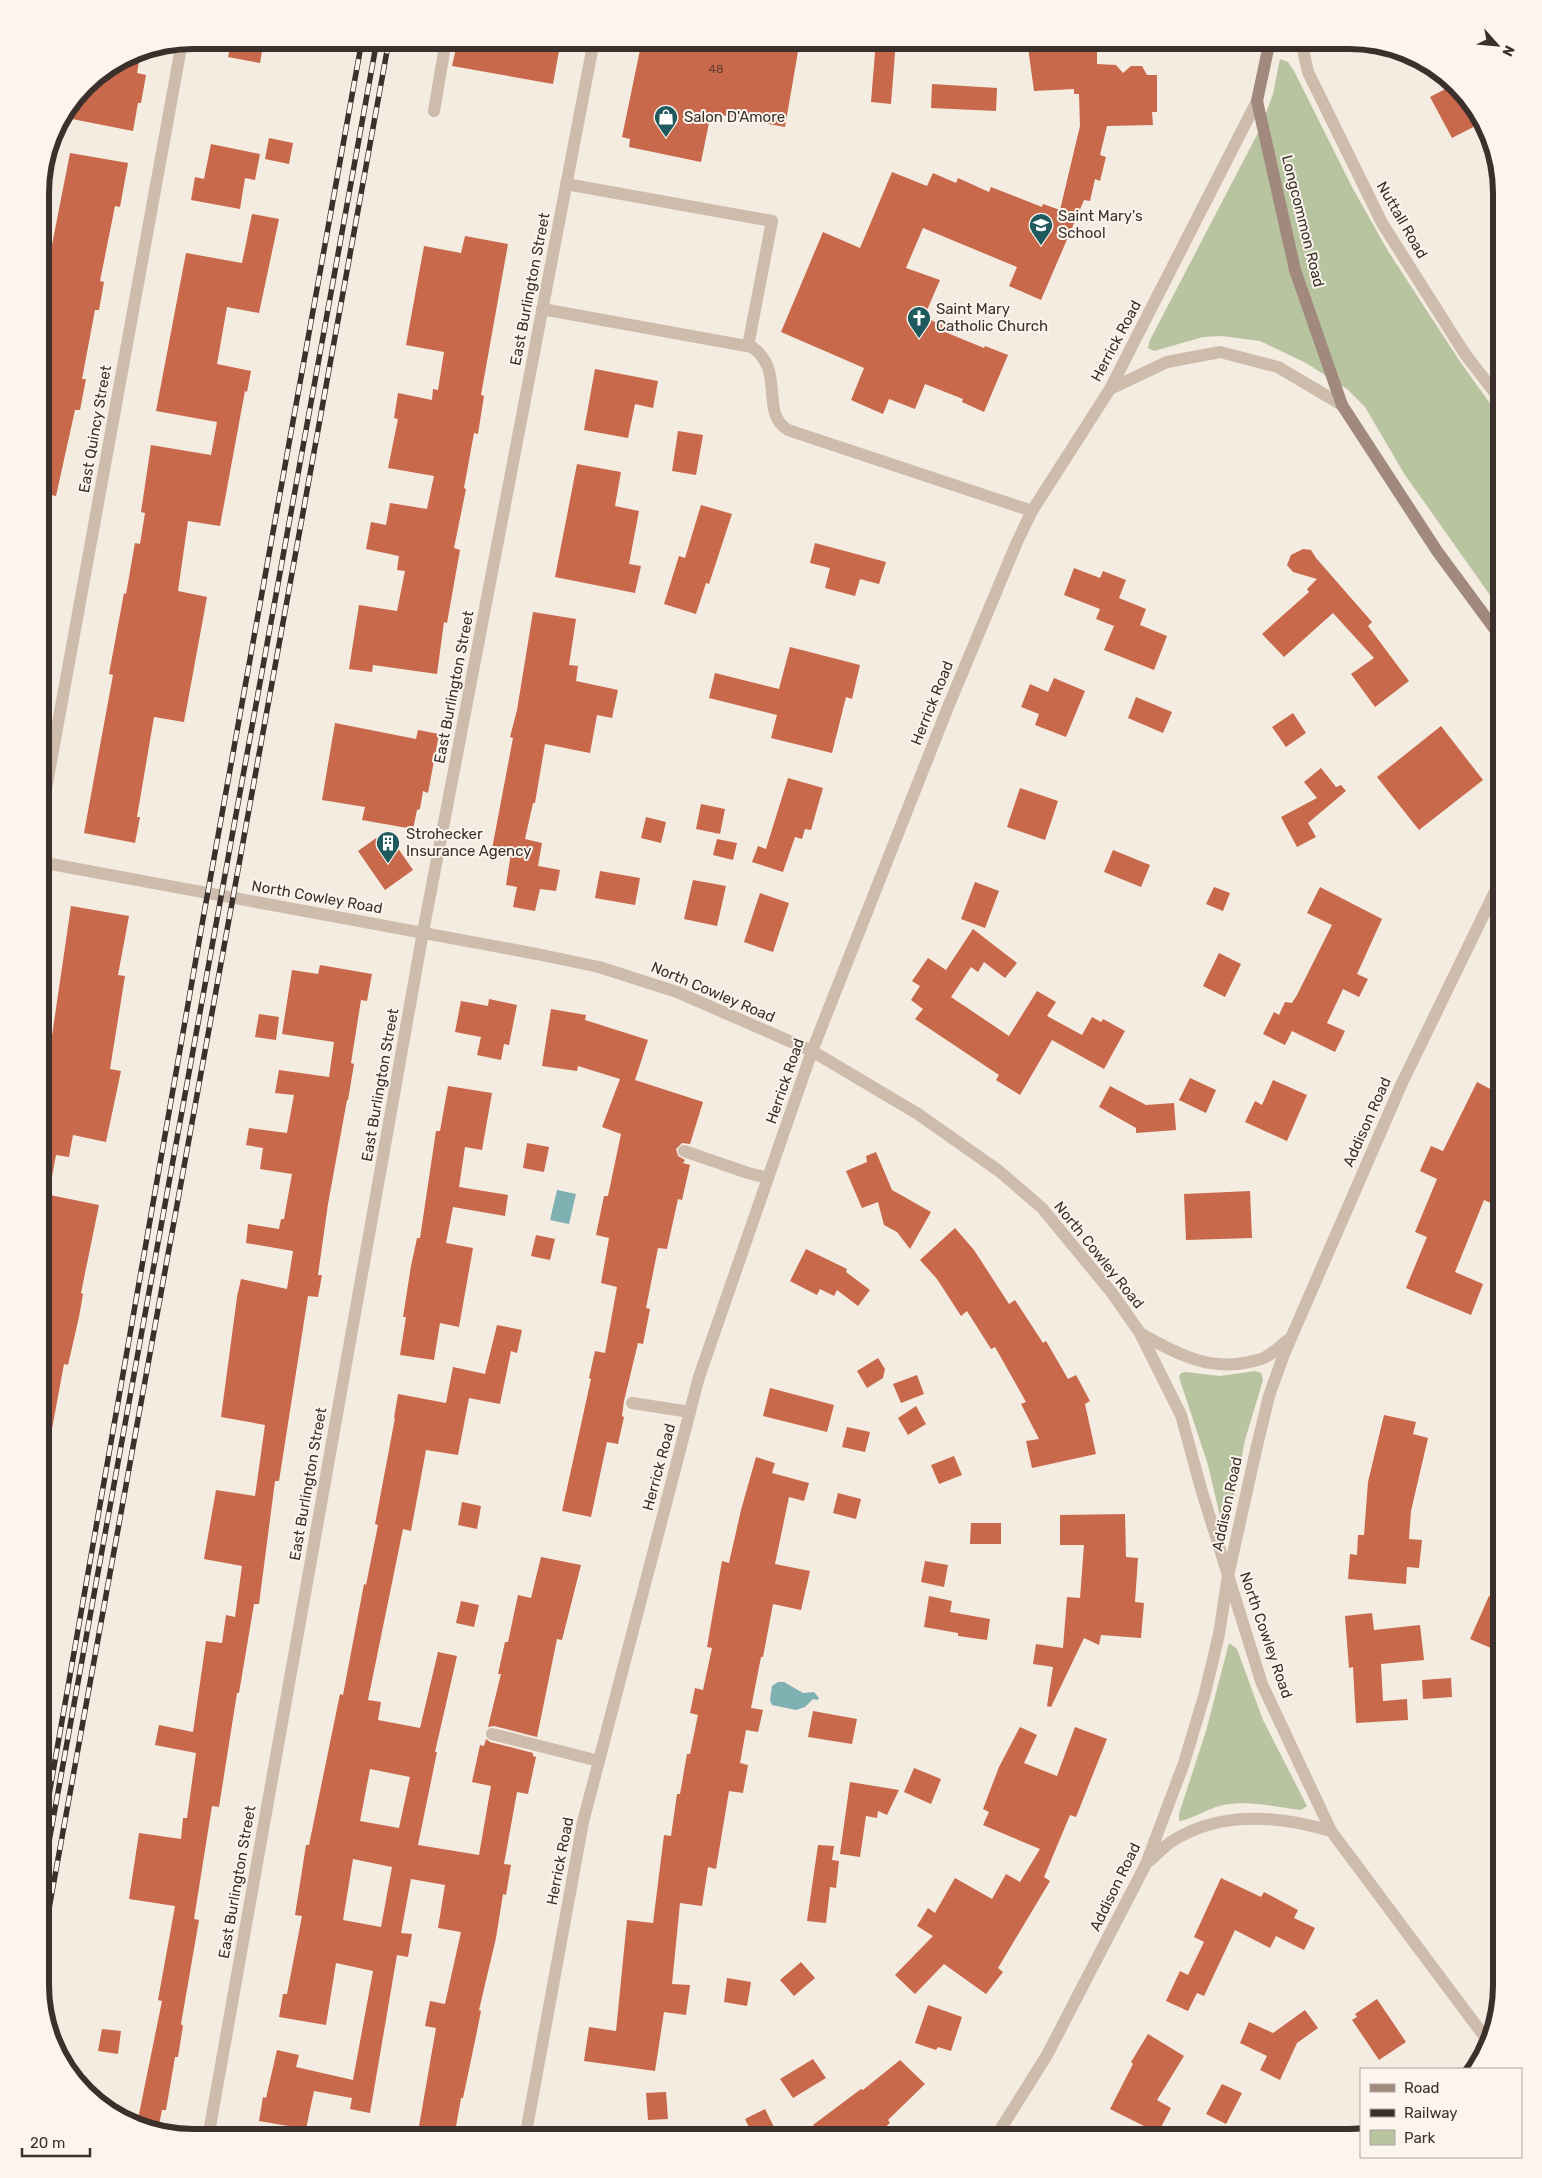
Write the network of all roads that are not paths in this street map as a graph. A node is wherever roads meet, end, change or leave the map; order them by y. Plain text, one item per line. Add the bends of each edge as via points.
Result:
1 (444, 49) edge
2 (592, 49) edge
3 (1268, 49) edge
4 (1302, 49) edge
5 (181, 50) edge
6 (1257, 101) junction
7 (434, 111) dead end
8 (566, 184) junction
9 (542, 309) junction
10 (748, 346) junction
11 (1110, 389) junction
12 (1493, 390) edge
13 (1342, 405) junction
14 (1032, 511) junction
15 (1493, 627) edge
16 (49, 773) edge
17 (49, 864) edge
18 (1493, 896) edge
19 (424, 932) junction
20 (812, 1051) junction
21 (684, 1151) dead end
22 (768, 1178) junction
23 (1140, 1333) junction
24 (1289, 1339) junction
25 (632, 1403) dead end
26 (690, 1412) junction
27 (1228, 1576) junction
28 (492, 1734) dead end
29 (599, 1761) junction
30 (1331, 1831) junction
31 (1146, 1864) junction
32 (1484, 2035) edge
33 (210, 2129) edge
34 (527, 2129) edge
35 (1001, 2129) edge

1 - 7 street
2 - 8 street, East Burlington Street
3 - 6 street, Longcommon Road
4 - 12 street, Nuttall Road via 1308,72 1382,223 1465,354
5 - 16 street, East Quincy Street
6 - 11 street, Herrick Road
6 - 13 street, Longcommon Road via 1296,270
8 - 9 street, East Burlington Street
8 - 10 street via 772,221
9 - 10 street
9 - 19 street, East Burlington Street
10 - 14 street via 759,352 768,366 775,416 782,427
11 - 13 street, Longcommon Road via 1167,362 1220,352 1278,367
11 - 14 street, Herrick Road
13 - 15 street, Longcommon Road via 1438,552
14 - 20 street, Herrick Road via 948,707
17 - 19 street, North Cowley Road
18 - 24 street, Addison Road via 1402,1083
19 - 20 street, North Cowley Road via 546,955 638,978
19 - 33 street, East Burlington Street
20 - 22 street, Herrick Road
20 - 23 street, North Cowley Road via 918,1114 999,1171 1042,1208 1112,1293
21 - 22 street
22 - 26 street, Herrick Road via 699,1377
23 - 24 street, North Cowley Road via 1178,1354 1205,1364 1262,1359
23 - 27 street, North Cowley Road via 1181,1415
24 - 27 street, Addison Road via 1269,1396
25 - 26 street
26 - 29 street, Herrick Road
27 - 30 street, North Cowley Road via 1262,1684
27 - 31 street, Addison Road via 1205,1693 1184,1763
28 - 29 street
29 - 34 street, Herrick Road via 583,1822
30 - 31 street via 1300,1822 1242,1818 1208,1825 1174,1840
30 - 32 street, North Cowley Road
31 - 35 street, Addison Road via 1047,2055

